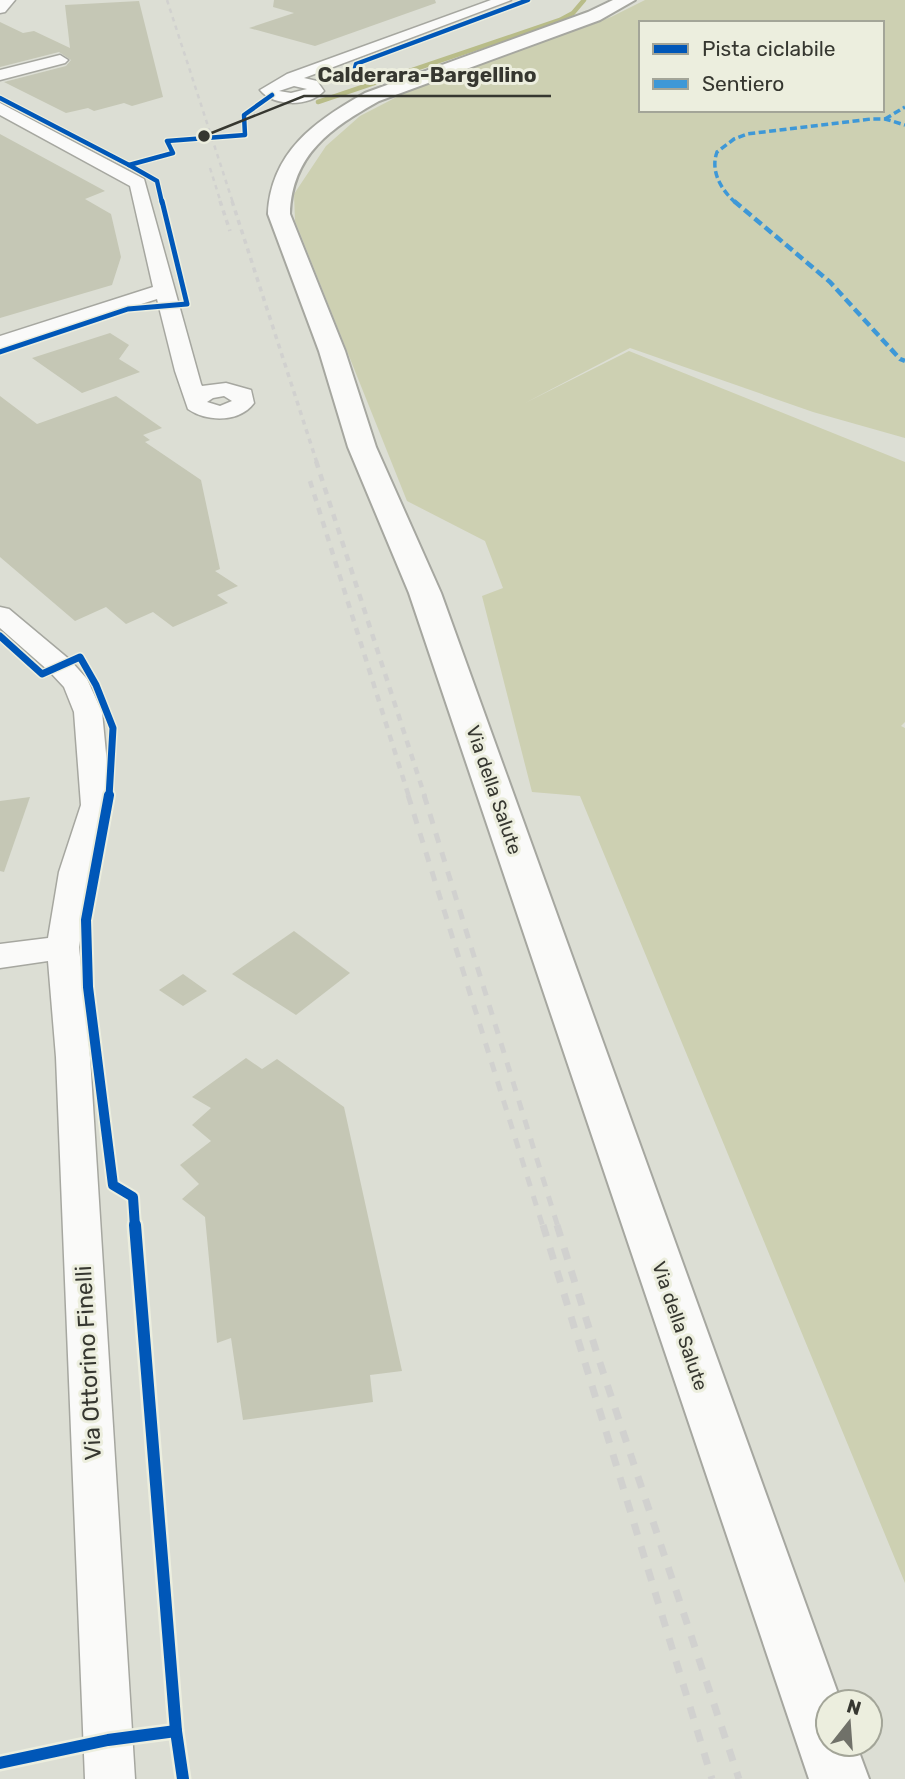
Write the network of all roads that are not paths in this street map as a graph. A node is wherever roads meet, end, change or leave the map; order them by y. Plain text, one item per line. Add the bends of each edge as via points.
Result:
1 (8, 0) edge
2 (504, 0) edge
3 (626, 0) edge
4 (0, 9) edge
5 (60, 60) dead end
6 (0, 75) edge
7 (280, 83) dead end
8 (0, 108) edge
9 (164, 290) junction
10 (0, 343) edge
11 (197, 397) dead end
12 (0, 615) edge
13 (63, 947) junction
14 (0, 956) edge
15 (110, 1779) edge
16 (839, 1779) edge

1 - 4 street
2 - 7 street via 306,78 316,91 292,98 269,92
3 - 16 street, Via della Salute via 355,106 318,132 298,154 287,171 277,204 362,447 425,593
5 - 6 street
8 - 9 street via 138,183
9 - 10 street
9 - 11 street via 186,379
12 - 13 street, Via Ottorino Finelli via 60,666 77,685 88,712 96,805 75,872
13 - 14 street
13 - 15 street, Via Ottorino Finelli via 73,1057

